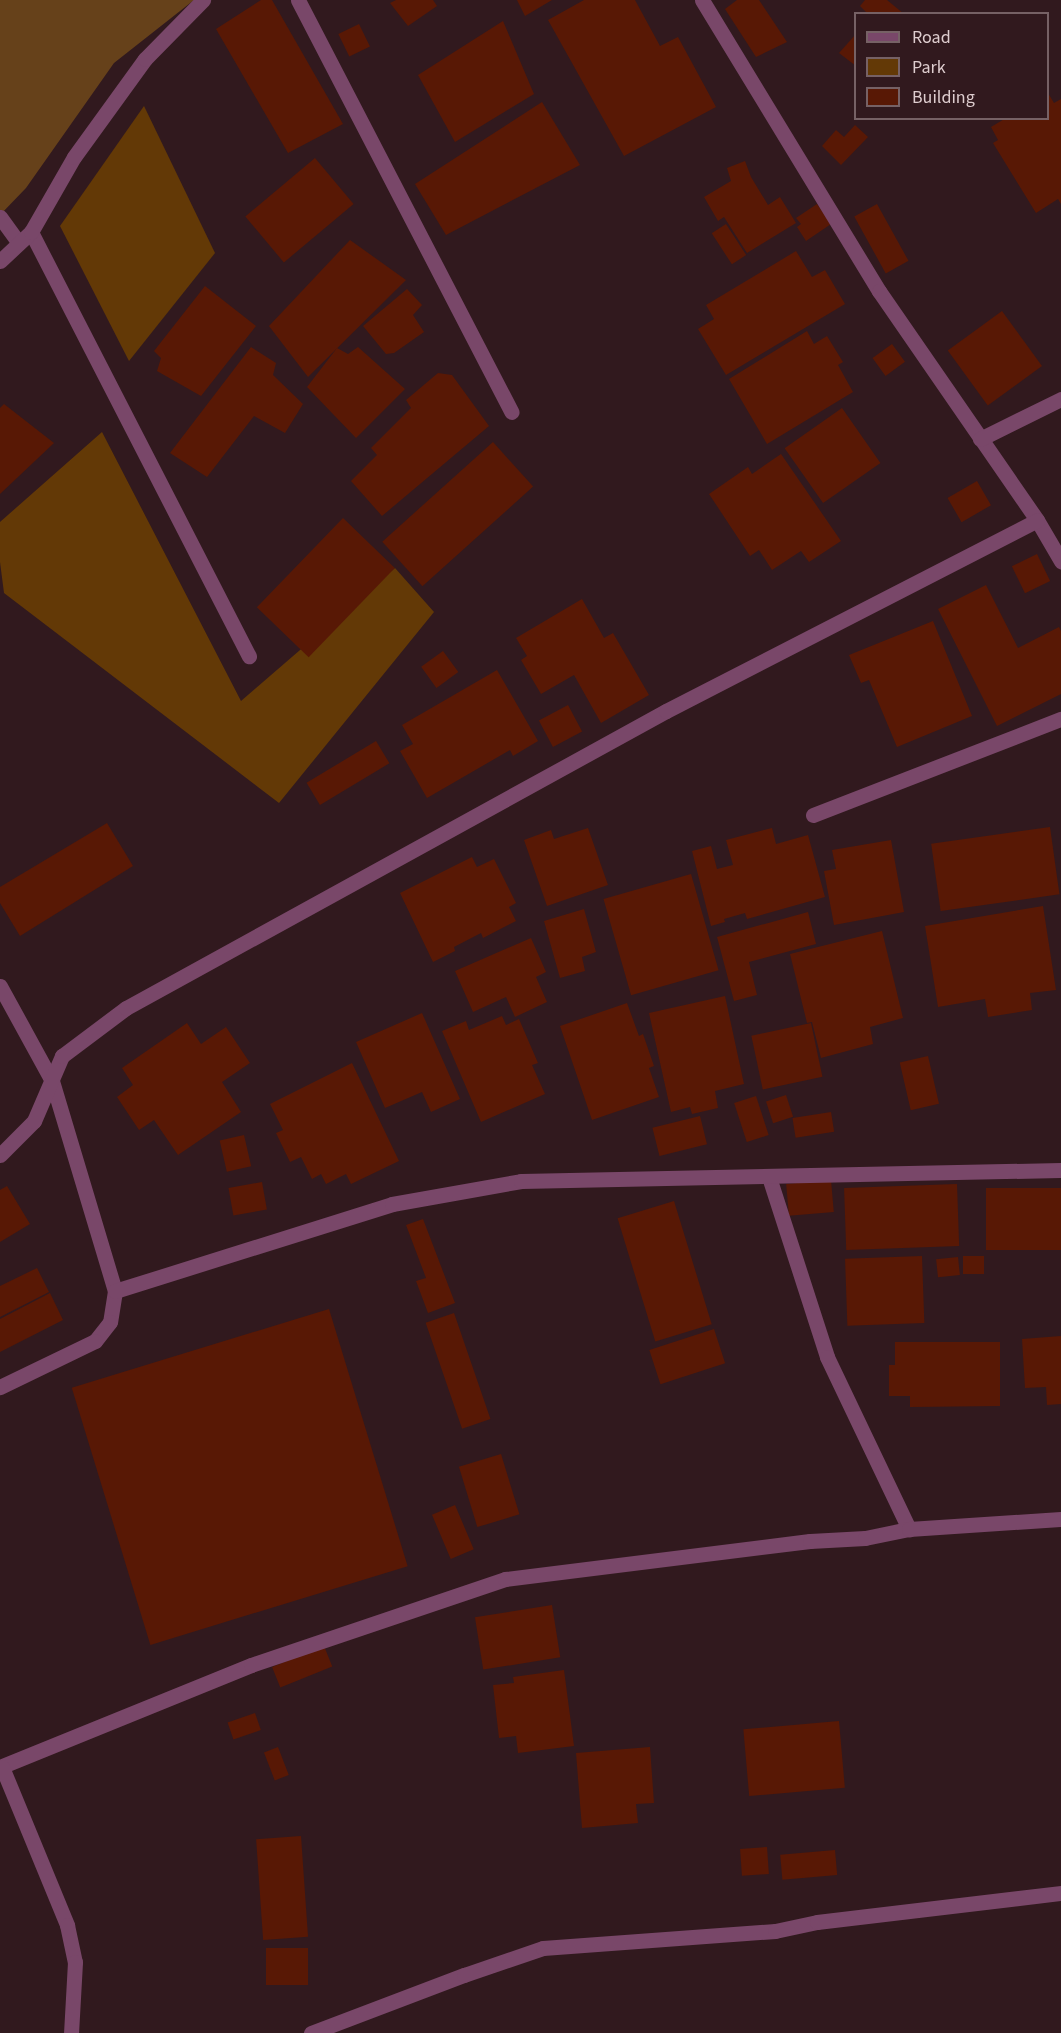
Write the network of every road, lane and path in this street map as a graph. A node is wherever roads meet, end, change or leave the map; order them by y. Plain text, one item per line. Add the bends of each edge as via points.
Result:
1 (204, 0) edge
2 (298, 0) edge
3 (702, 0) edge
4 (0, 217) edge
5 (31, 232) junction
6 (19, 243) junction
7 (0, 261) edge
8 (1061, 399) edge
9 (512, 412) dead end
10 (980, 439) junction
11 (1037, 520) junction
12 (1061, 561) edge
13 (249, 656) dead end
14 (1061, 719) edge
15 (813, 815) dead end
16 (0, 986) edge
17 (52, 1081) junction
18 (0, 1155) edge
19 (1061, 1170) edge
20 (769, 1177) junction
21 (115, 1291) junction
22 (0, 1387) edge
23 (1061, 1519) edge
24 (909, 1529) junction
25 (1, 1767) edge
26 (1061, 1893) edge
27 (71, 2033) edge
28 (311, 2033) edge

1 - 5 street via 139,68 74,157
2 - 9 street
3 - 10 street via 879,291
4 - 6 street
5 - 6 street
5 - 13 street
6 - 7 street
8 - 10 street
10 - 11 street
11 - 12 street
11 - 17 street via 666,711 126,1008 62,1056
14 - 15 street
16 - 17 street
17 - 18 street via 34,1121
17 - 21 street
19 - 20 street
20 - 21 street via 521,1181 392,1204
20 - 24 street via 827,1358
21 - 22 street via 110,1322 95,1341
23 - 24 street
24 - 25 street via 865,1538 810,1541 505,1579 251,1665
25 - 27 street via 67,1925 75,1962
26 - 28 street via 817,1922 775,1931 543,1948

